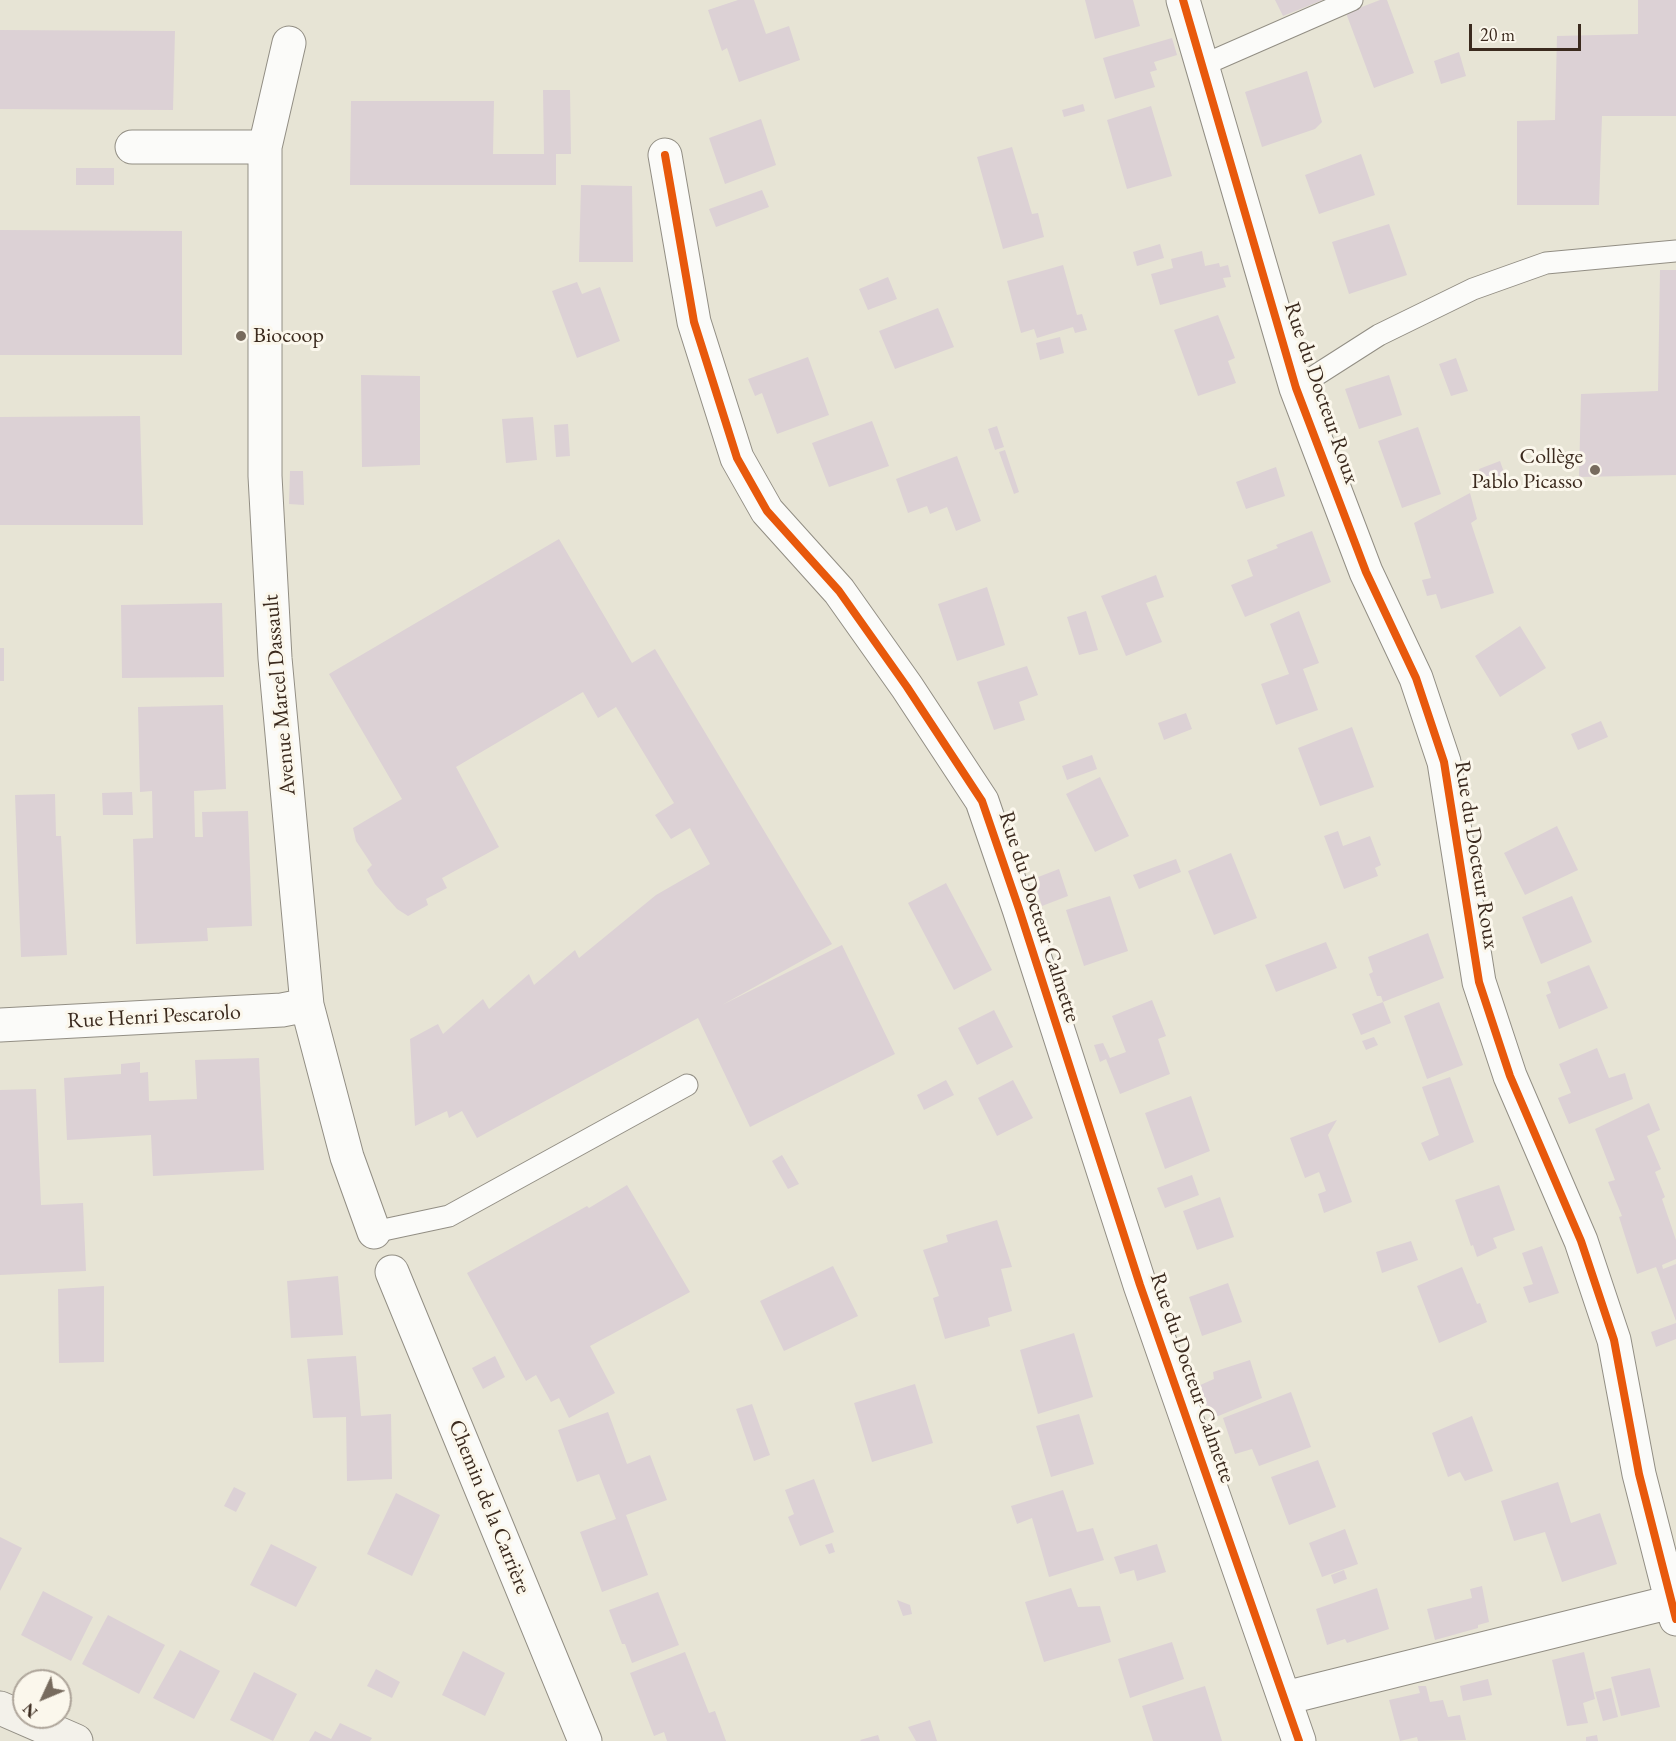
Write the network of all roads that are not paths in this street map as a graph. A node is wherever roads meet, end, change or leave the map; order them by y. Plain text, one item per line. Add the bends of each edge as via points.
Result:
1 (1183, 0) edge
2 (1352, 0) edge
3 (289, 44) dead end
4 (1201, 66) junction
5 (132, 147) dead end
6 (265, 147) junction
7 (665, 155) dead end
8 (1676, 251) edge
9 (1296, 388) junction
10 (308, 1005) junction
11 (0, 1025) edge
12 (687, 1085) dead end
13 (374, 1232) joint
14 (392, 1272) dead end
15 (1673, 1611) edge
16 (1285, 1698) junction
17 (0, 1708) edge
18 (76, 1741) edge
19 (585, 1741) edge
20 (1299, 1741) edge

1 - 4 street, Rue du Docteur Roux
2 - 4 lane
3 - 6 street, Avenue Marcel Dassault
4 - 9 street, Rue du Docteur Roux
5 - 6 street
6 - 10 street, Avenue Marcel Dassault via 265,477 275,658
7 - 16 street, Rue du Docteur Calmette via 694,322 737,458 767,511 839,591 982,801 1140,1285
8 - 9 lane via 1546,263 1473,289 1379,335
9 - 15 street, Rue du Docteur Roux via 1366,572 1416,678 1444,762 1479,982 1510,1076 1581,1241 1614,1340 1639,1473
10 - 11 street, Rue Henri Pescarolo via 282,1010
10 - 13 street, Avenue Marcel Dassault via 347,1157
12 - 13 lane via 449,1216
14 - 19 street, Chemin de la Carrière
15 - 16 street
16 - 20 street, Rue du Docteur Calmette
17 - 18 street

